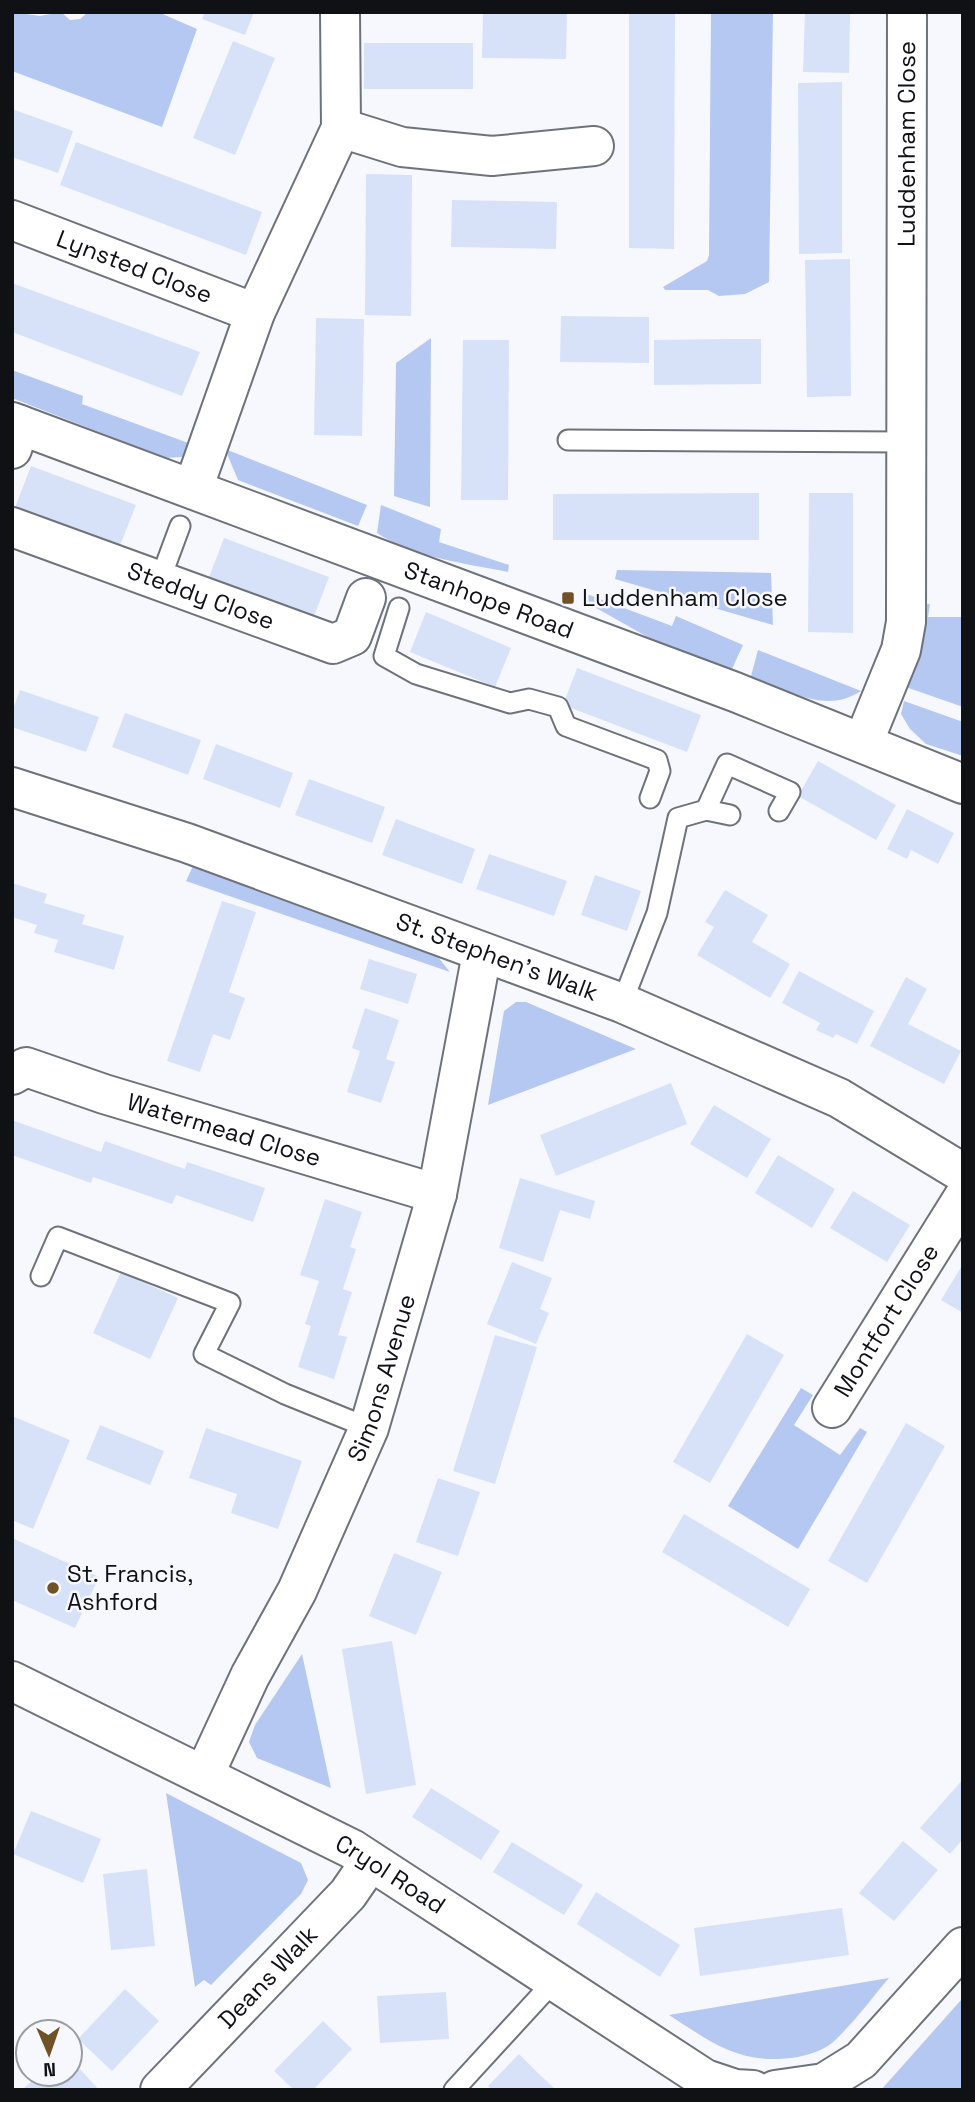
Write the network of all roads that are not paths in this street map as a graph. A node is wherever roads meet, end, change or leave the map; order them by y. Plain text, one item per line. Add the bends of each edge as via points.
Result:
1 (340, 12) edge
2 (907, 12) edge
3 (341, 128) junction
4 (594, 146) dead end
5 (12, 220) edge
6 (256, 313) junction
7 (15, 432) edge
8 (568, 440) dead end
9 (905, 442) junction
10 (193, 489) junction
11 (180, 526) dead end
12 (12, 527) edge
13 (160, 580) junction
14 (383, 603) joint
15 (863, 743) junction
16 (963, 785) edge
17 (12, 787) edge
18 (706, 810) junction
19 (779, 811) dead end
20 (730, 815) dead end
21 (678, 818) junction
22 (482, 953) junction
23 (622, 1003) junction
24 (12, 1074) edge
25 (963, 1173) edge
26 (437, 1194) junction
27 (963, 1198) edge
28 (41, 1276) dead end
29 (832, 1408) dead end
30 (369, 1428) junction
31 (12, 1681) edge
32 (204, 1775) junction
33 (370, 1862) junction
34 (963, 1947) edge
35 (555, 1980) junction
36 (824, 2086) edge
37 (160, 2090) edge
38 (454, 2090) edge
39 (752, 2090) edge
40 (775, 2090) edge

1 - 3 street
2 - 9 street, Luddenham Close
3 - 4 street via 402,147 492,156
3 - 6 street
5 - 6 street, Lynsted Close
6 - 10 street
7 - 10 street, Stanhope Road
8 - 9 lane
9 - 15 street, Luddenham Close via 906,622 901,650
10 - 15 street, Stanhope Road
11 - 13 lane
12 - 13 street, Steddy Close
13 - 14 street, Steddy Close via 333,644 352,636
14 - 21 lane via 384,656 416,674 510,703 530,699 558,707 566,726 657,760 660,771 646,796
15 - 16 street, Stanhope Road
17 - 22 street, St. Stephen's Walk via 187,843
18 - 19 lane via 727,764 790,792
18 - 20 lane
18 - 21 lane
21 - 23 lane via 657,913
22 - 23 street, St. Stephen's Walk
22 - 26 street, Simons Avenue
23 - 25 street, St. Stephen's Walk via 839,1098
24 - 26 street, Watermead Close via 26,1067
26 - 30 street, Simons Avenue
27 - 29 street, Montfort Close
28 - 30 lane via 58,1237 230,1303 204,1354
30 - 32 street, Simons Avenue via 297,1591 250,1676
31 - 32 street, Cryol Road
32 - 33 street, Cryol Road
33 - 35 street, Cryol Road
33 - 37 street, Deans Walk via 331,1913
34 - 36 street via 861,2060
35 - 38 lane
35 - 39 street, Cryol Road via 705,2079
36 - 40 street

